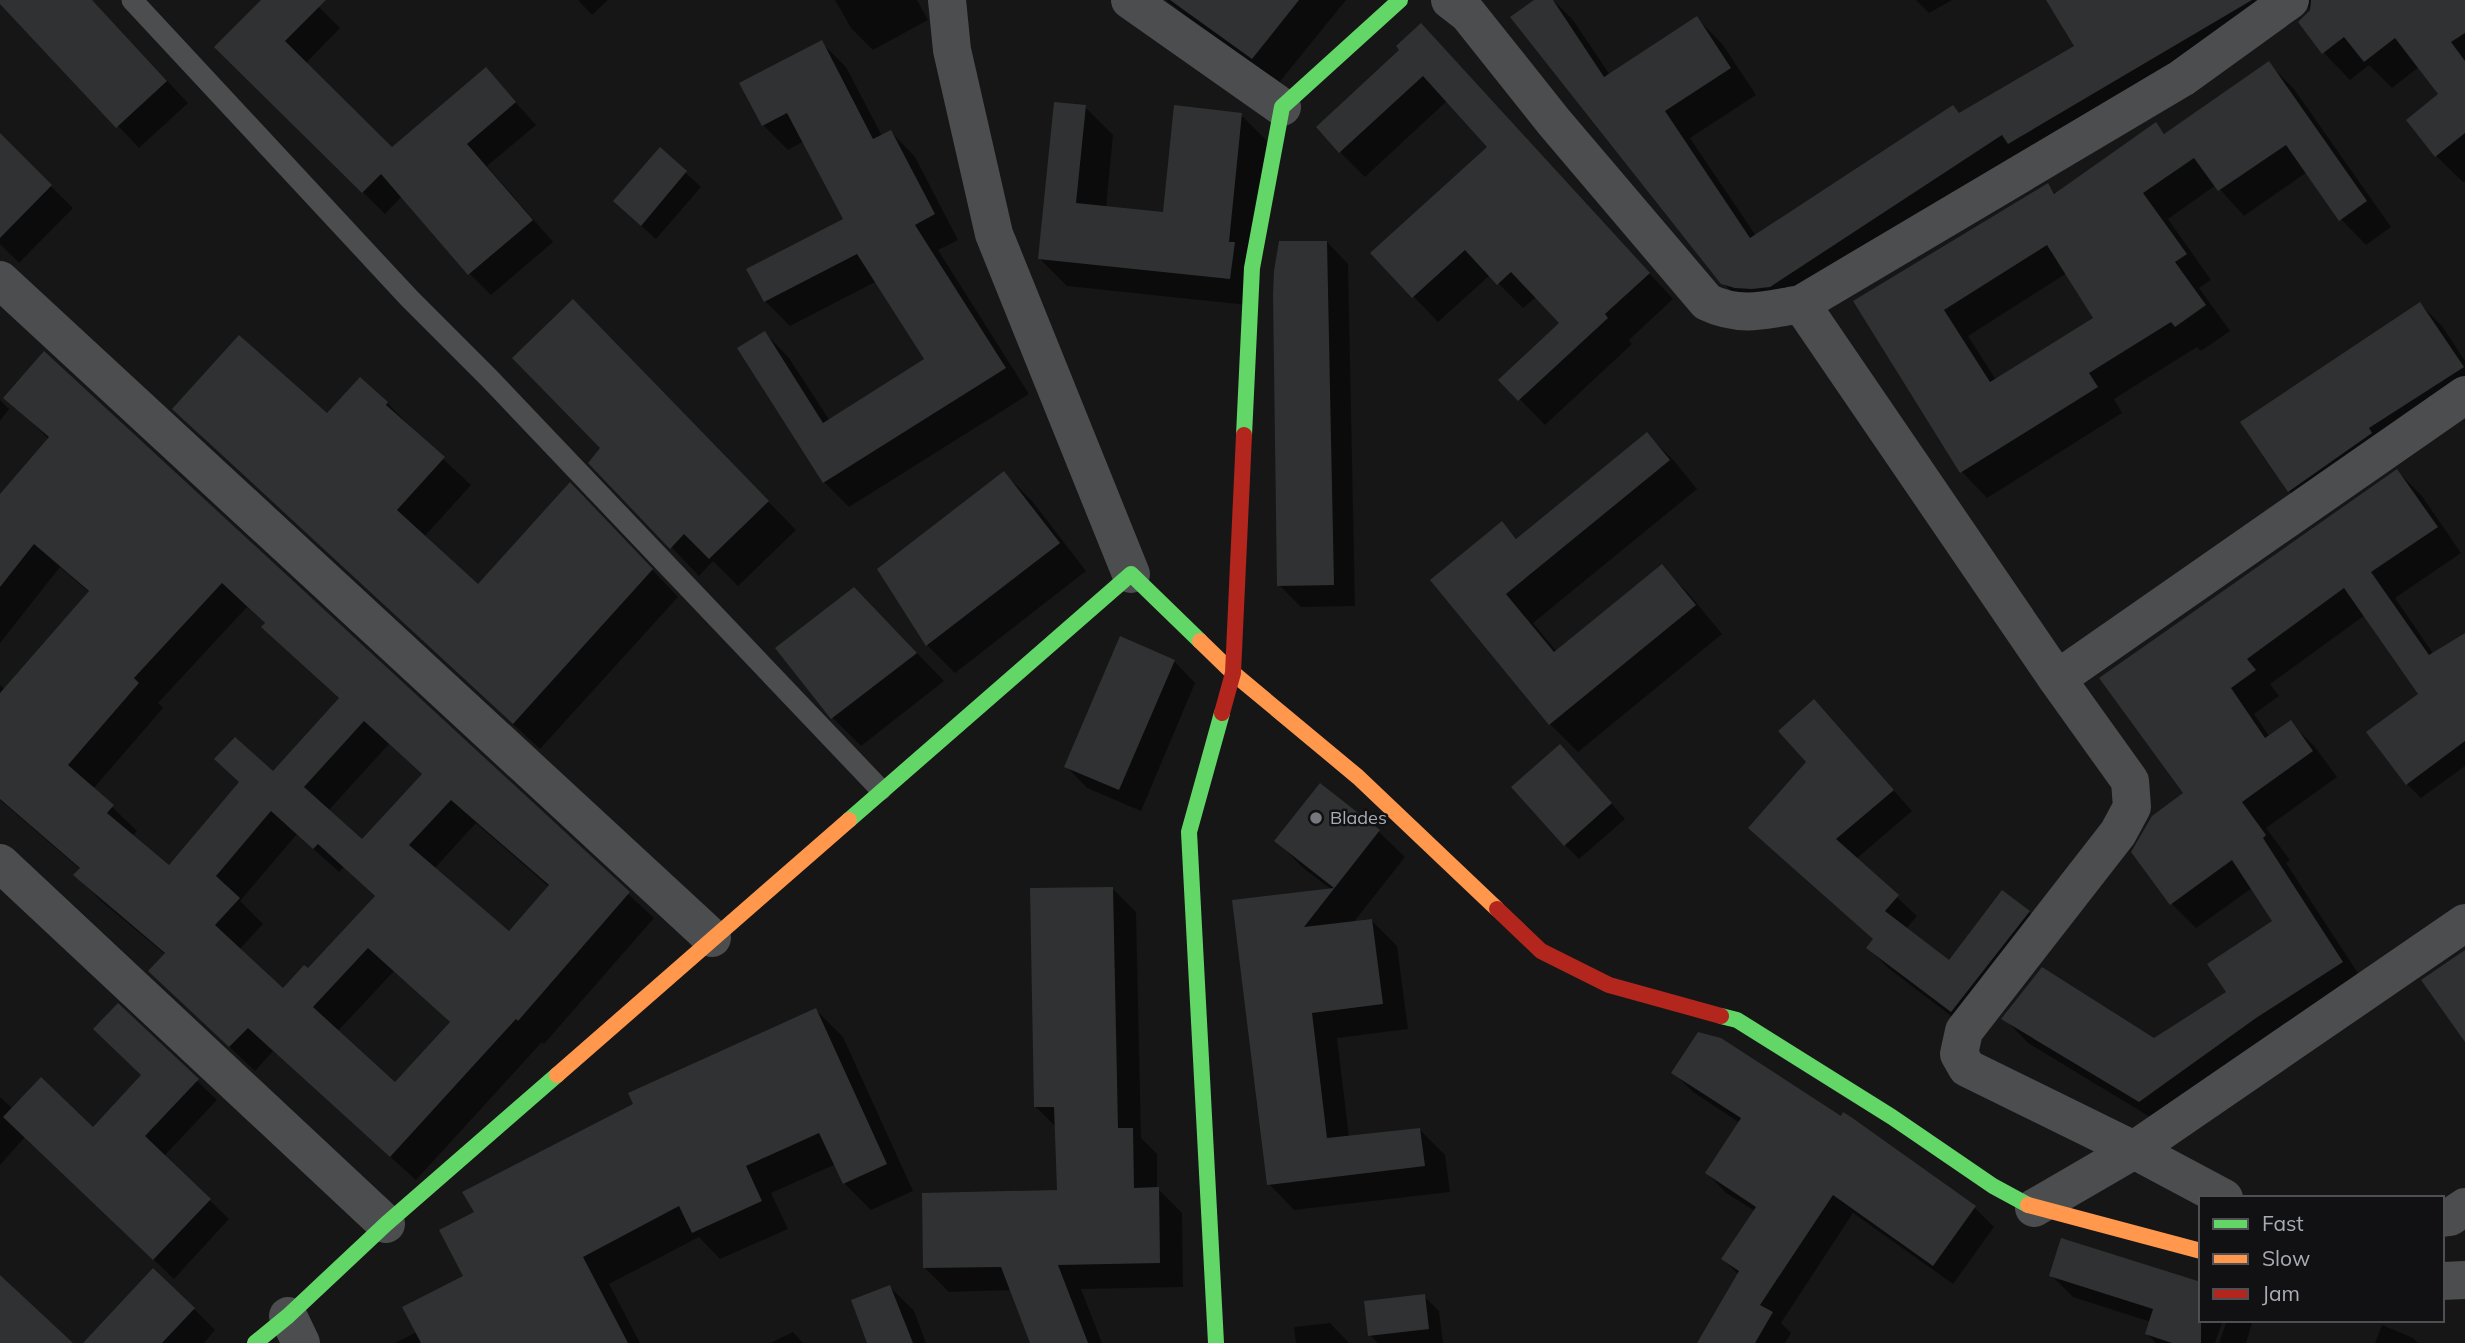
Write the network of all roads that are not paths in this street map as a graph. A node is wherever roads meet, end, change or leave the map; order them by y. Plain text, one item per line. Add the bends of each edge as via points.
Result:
1 (132, 0) edge
2 (947, 0) edge
3 (1130, 0) edge
4 (1400, 0) edge
5 (2290, 0) edge
6 (1469, 5) edge
7 (1282, 107) junction
8 (0, 280) edge
9 (1801, 304) junction
10 (2465, 395) edge
11 (1131, 574) junction
12 (1233, 673) junction
13 (2056, 679) junction
14 (881, 790) junction
15 (0, 863) edge
16 (2465, 923) edge
17 (712, 938) junction
18 (2134, 1150) junction
19 (2220, 1196) edge
20 (2465, 1207) edge
21 (2035, 1208) junction
22 (2444, 1218) edge
23 (386, 1224) junction
24 (2199, 1250) edge
25 (2465, 1280) edge
26 (2444, 1281) edge
27 (294, 1330) edge
28 (255, 1343) edge
29 (1216, 1343) edge

1 - 14 lane via 409,298
2 - 11 street via 952,50 994,234
3 - 7 street
4 - 7 street
5 - 9 street via 2182,78
6 - 9 street via 1554,122 1707,302 1725,311 1752,313
7 - 12 street via 1252,268
8 - 17 street
9 - 13 street
10 - 13 street
11 - 12 street
11 - 14 street
12 - 21 street via 1357,777 1541,951 1609,985 1737,1020 1993,1186
12 - 29 street via 1189,832
13 - 18 street via 2130,781 2132,807 2118,833 1964,1031 1959,1054 1968,1068
14 - 17 street
15 - 23 street
16 - 18 street
17 - 23 street
18 - 19 street
18 - 21 street
20 - 22 street
21 - 24 street
23 - 27 street
25 - 26 street
27 - 28 street

